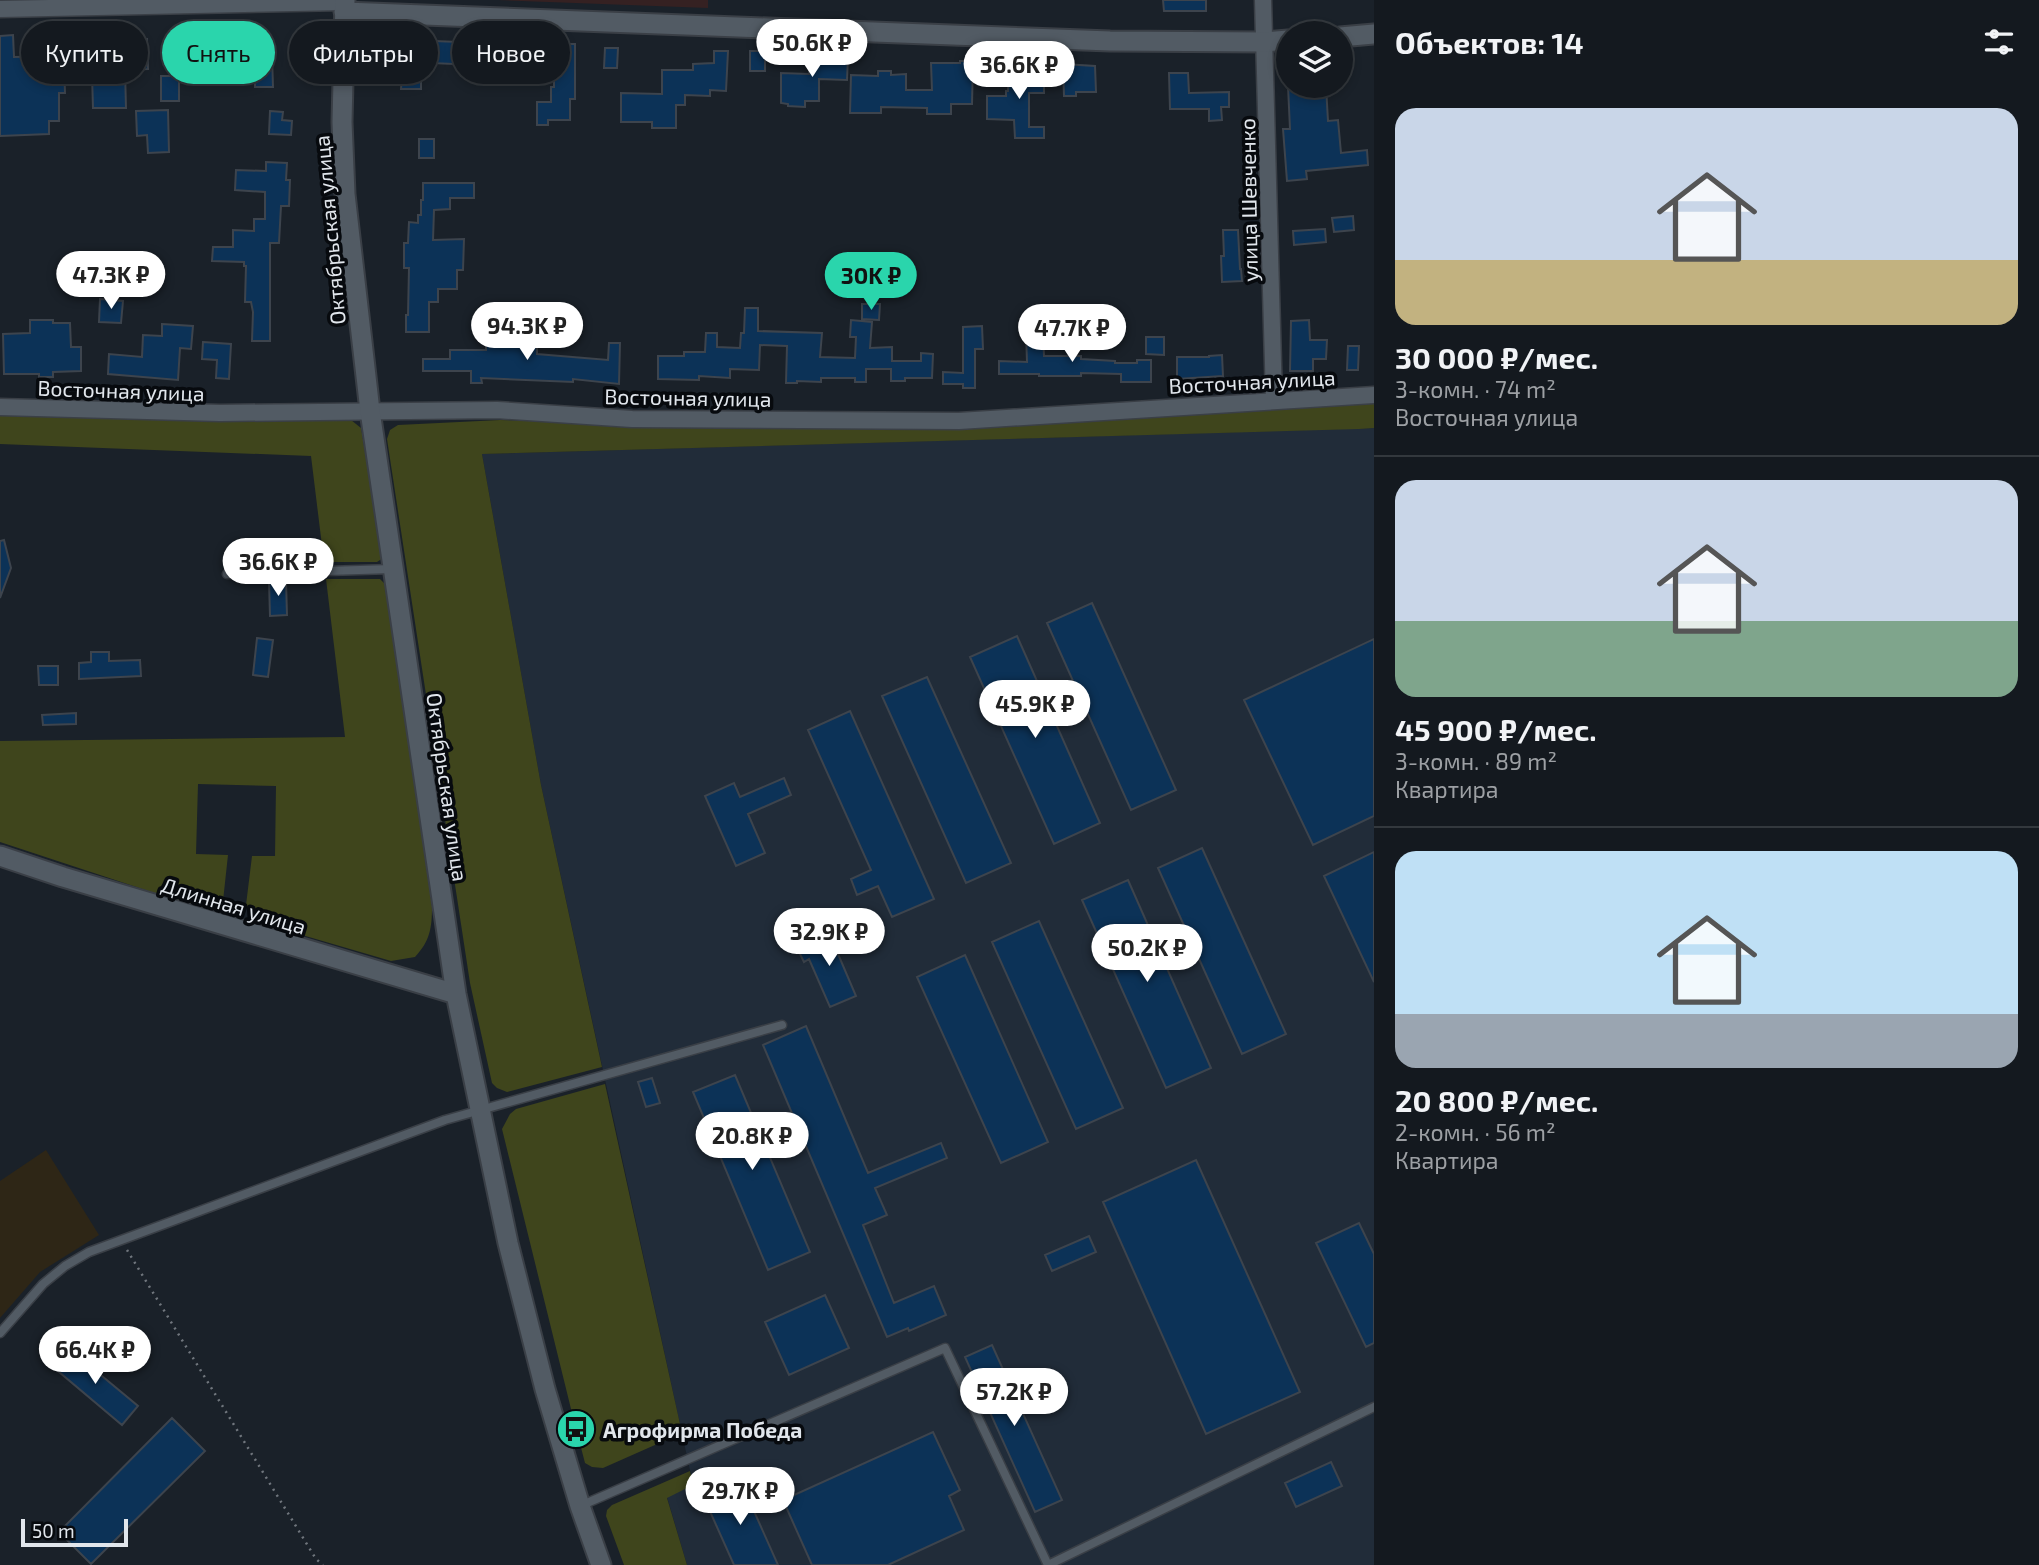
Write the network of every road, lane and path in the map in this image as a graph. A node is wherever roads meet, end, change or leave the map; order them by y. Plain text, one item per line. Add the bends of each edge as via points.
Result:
1 (1263, 0) edge
2 (345, 5) edge
3 (0, 9) edge
4 (1374, 34) edge
5 (1353, 36) edge
6 (1276, 41) edge
7 (1265, 42) junction
8 (1374, 395) edge
9 (1274, 400) junction
10 (0, 407) edge
11 (370, 411) junction
12 (393, 569) junction
13 (227, 574) dead end
14 (0, 856) edge
15 (456, 994) junction
16 (782, 1025) dead end
17 (479, 1111) junction
18 (121, 1240) junction
19 (0, 1333) edge
20 (1374, 1407) edge
21 (580, 1506) junction
22 (323, 1565) edge
23 (601, 1565) edge

1 - 7 street, улица Шевченко
2 - 3 street
2 - 7 street via 1110,41
2 - 11 street, Октябрьская улица via 343,170
4 - 5 street
6 - 7 street
7 - 9 street, улица Шевченко
8 - 9 street, Восточная улица
9 - 11 street, Восточная улица via 959,421 632,419 497,410
10 - 11 street, Восточная улица via 220,414
11 - 12 street, Октябрьская улица
12 - 13 lane
12 - 15 street, Октябрьская улица
14 - 15 street, Длинная улица
15 - 17 street, Октябрьская улица
16 - 17 lane
17 - 18 lane
17 - 21 street, Октябрьская улица via 542,1376
18 - 19 lane via 65,1266
18 - 22 path
20 - 21 lane via 1048,1565 945,1348
21 - 23 street, Октябрьская улица

